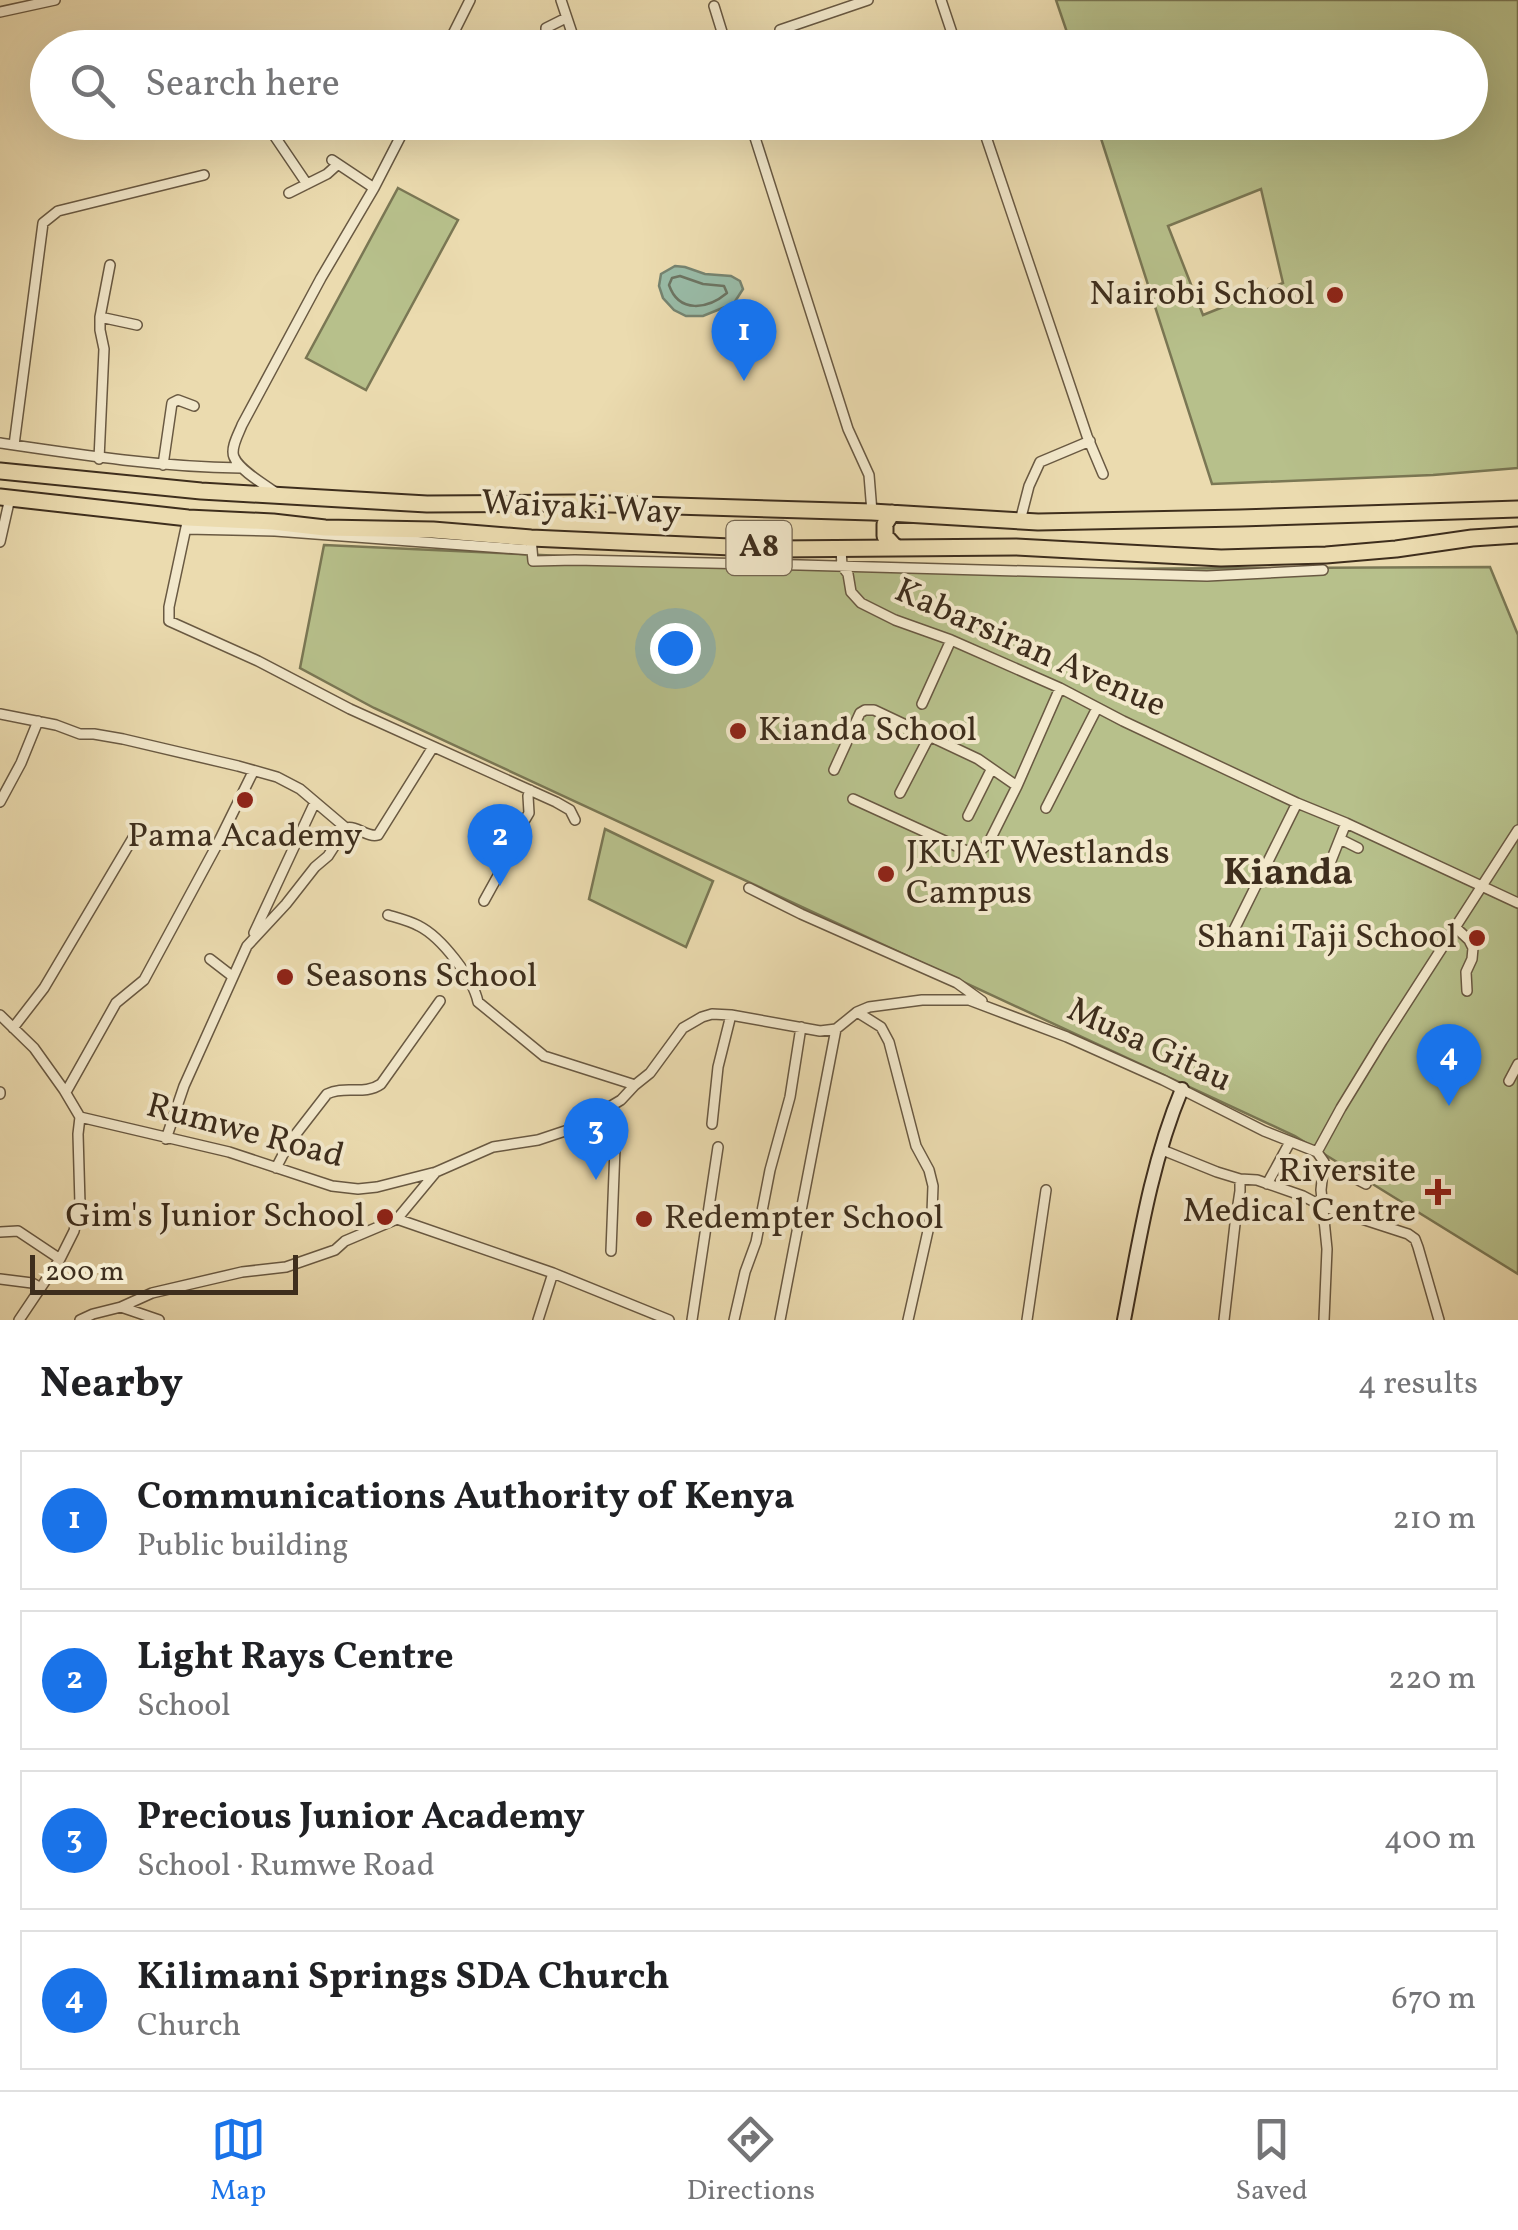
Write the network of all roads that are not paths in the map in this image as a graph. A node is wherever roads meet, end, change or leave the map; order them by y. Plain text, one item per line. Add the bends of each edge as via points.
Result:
1 (55, 0) edge
2 (470, 0) edge
3 (561, 0) edge
4 (868, 0) edge
5 (941, 0) edge
6 (714, 6) dead end
7 (0, 12) edge
8 (566, 18) junction
9 (455, 30) edge
10 (546, 30) edge
11 (570, 30) edge
12 (721, 30) edge
13 (780, 30) dead end
14 (951, 30) edge
15 (277, 140) edge
16 (399, 140) edge
17 (756, 140) edge
18 (988, 140) edge
19 (204, 175) dead end
20 (308, 184) junction
21 (374, 188) junction
22 (289, 193) dead end
23 (110, 265) dead end
24 (100, 317) junction
25 (137, 325) dead end
26 (194, 406) dead end
27 (1090, 441) junction
28 (0, 443) edge
29 (14, 445) junction
30 (99, 459) junction
31 (164, 466) junction
32 (241, 468) junction
33 (0, 471) edge
34 (1104, 474) dead end
35 (278, 494) junction
36 (5, 498) edge
37 (1518, 509) edge
38 (872, 512) junction
39 (892, 513) junction
40 (1024, 521) junction
41 (187, 523) junction
42 (1518, 535) edge
43 (0, 542) edge
44 (532, 544) junction
45 (842, 548) junction
46 (896, 548) junction
47 (1027, 548) junction
48 (842, 566) junction
49 (1323, 570) dead end
50 (951, 640) junction
51 (1060, 688) junction
52 (922, 704) dead end
53 (1097, 708) junction
54 (0, 714) edge
55 (38, 722) junction
56 (929, 738) junction
57 (434, 747) junction
58 (834, 770) dead end
59 (992, 770) junction
60 (253, 772) junction
61 (1017, 786) junction
62 (530, 790) junction
63 (900, 793) dead end
64 (853, 800) dead end
65 (0, 802) edge
66 (315, 802) junction
67 (1297, 804) junction
68 (1046, 808) dead end
69 (968, 816) dead end
70 (575, 820) dead end
71 (1346, 823) junction
72 (140, 826) dead end
73 (346, 828) junction
74 (1518, 830) edge
75 (1340, 840) junction
76 (1358, 848) dead end
77 (1323, 880) dead end
78 (1482, 885) junction
79 (749, 888) dead end
80 (484, 901) dead end
81 (1518, 903) edge
82 (388, 915) dead end
83 (1455, 927) junction
84 (251, 940) junction
85 (1228, 942) dead end
86 (210, 959) dead end
87 (232, 976) junction
88 (1468, 990) dead end
89 (440, 1000) dead end
90 (988, 1006) junction
91 (857, 1012) junction
92 (731, 1015) junction
93 (0, 1016) edge
94 (801, 1027) junction
95 (14, 1028) junction
96 (836, 1028) junction
97 (1518, 1064) edge
98 (1509, 1081) dead end
99 (634, 1085) junction
100 (1182, 1089) junction
101 (66, 1092) junction
102 (610, 1108) junction
103 (80, 1117) junction
104 (712, 1124) dead end
105 (166, 1138) junction
106 (1290, 1142) junction
107 (718, 1147) dead end
108 (1160, 1149) junction
109 (1318, 1152) junction
110 (1324, 1167) junction
111 (276, 1168) junction
112 (436, 1172) junction
113 (1240, 1179) junction
114 (1267, 1184) junction
115 (1366, 1184) dead end
116 (1046, 1190) dead end
117 (1322, 1206) junction
118 (397, 1219) junction
119 (0, 1232) edge
120 (611, 1252) dead end
121 (60, 1259) junction
122 (553, 1273) junction
123 (0, 1279) edge
124 (39, 1288) junction
125 (121, 1307) junction
126 (19, 1320) edge
127 (80, 1320) edge
128 (159, 1320) edge
129 (538, 1320) edge
130 (669, 1320) edge
131 (692, 1320) edge
132 (734, 1320) edge
133 (780, 1320) edge
134 (908, 1320) edge
135 (1027, 1320) edge
136 (1124, 1320) edge
137 (1224, 1320) edge
138 (1324, 1320) edge
139 (1439, 1320) edge

1 - 7 street
2 - 9 street
3 - 8 street
4 - 13 street
5 - 14 street
6 - 12 street
8 - 10 street
8 - 11 street
15 - 20 street
16 - 21 street
17 - 38 street via 848,429 869,475
18 - 27 street
19 - 29 street via 58,211 44,223
20 - 21 street via 334,162
20 - 22 street
21 - 32 street via 242,424 233,456
23 - 24 street
24 - 25 street
24 - 30 street
26 - 31 street via 173,401
27 - 34 street
27 - 40 street via 1040,462
28 - 29 street
29 - 30 street
30 - 31 street
31 - 32 street
32 - 35 street
33 - 35 highway, Waiyaki Way / A8
35 - 38 highway, Waiyaki Way / A8 via 427,504
36 - 41 highway, Waiyaki Way / A8
36 - 43 street
37 - 40 highway, Waiyaki Way / A8
38 - 39 highway, Waiyaki Way / A8
39 - 40 highway, Waiyaki Way / A8
39 - 46 highway via 885,536
40 - 47 highway via 1019,536
41 - 44 highway, Waiyaki Way / A8 via 432,530
41 - 57 street via 170,621
42 - 47 highway, Waiyaki Way / A8 via 1326,555
44 - 45 highway, Waiyaki Way / A8
44 - 48 street via 533,562
45 - 46 highway, Waiyaki Way / A8
45 - 48 street
46 - 47 highway, Waiyaki Way / A8
48 - 49 street via 1207,576
48 - 50 street, Kabarsiran Avenue via 860,604
50 - 51 street, Kabarsiran Avenue
50 - 52 street
51 - 53 street, Kabarsiran Avenue
51 - 61 street
53 - 67 street, Kabarsiran Avenue
53 - 68 street
54 - 55 street
55 - 60 street
55 - 65 street
56 - 58 street via 865,710
56 - 59 street
56 - 63 street
57 - 62 street
57 - 73 street via 378,835
59 - 61 street
59 - 69 street
60 - 66 street via 288,783
60 - 101 street via 144,980 116,1003
61 - 64 street via 988,844 974,852
62 - 70 street via 570,810
62 - 80 street via 529,813
66 - 73 street
66 - 84 street
67 - 71 street, Kabarsiran Avenue
67 - 85 street
71 - 75 street
71 - 78 street, Kabarsiran Avenue
72 - 95 street
73 - 84 street
74 - 78 street
75 - 76 street
75 - 77 street
78 - 81 street, Kabarsiran Avenue
78 - 83 street
79 - 90 street via 957,982
82 - 99 street via 431,934 466,974 478,1002 544,1056
83 - 88 street via 1473,948
83 - 109 street
84 - 87 street
86 - 87 street
87 - 105 street
89 - 111 street via 381,1084 327,1094
90 - 91 street, Musa Gitau via 922,1000
90 - 100 street, Musa Gitau
91 - 96 street, Musa Gitau
91 - 134 street via 881,1026 888,1042 933,1186
92 - 94 street
92 - 99 street via 712,1014 683,1028
92 - 104 street
93 - 95 street
94 - 96 street
94 - 132 street
95 - 101 street
96 - 133 street
97 - 98 street
99 - 102 street, Rumwe Road
100 - 106 street, Musa Gitau
100 - 108 street
101 - 103 street
102 - 112 street, Rumwe Road via 564,1132 493,1147
102 - 120 street via 616,1148
103 - 105 street, Rumwe Road
103 - 121 street via 80,1204
105 - 111 street, Rumwe Road
106 - 109 street, Musa Gitau
106 - 114 street
107 - 131 street
108 - 113 street
108 - 136 street
109 - 110 street
110 - 115 street
110 - 117 street
111 - 112 street, Rumwe Road via 358,1189
112 - 118 street
113 - 114 street
113 - 137 street
114 - 117 street
116 - 135 street
117 - 138 street
117 - 139 street via 1414,1239
118 - 122 street
118 - 125 street via 316,1258 152,1292
119 - 121 street via 18,1232
121 - 124 street
122 - 129 street
122 - 130 street
123 - 124 street
124 - 126 street
125 - 127 street
125 - 128 street

